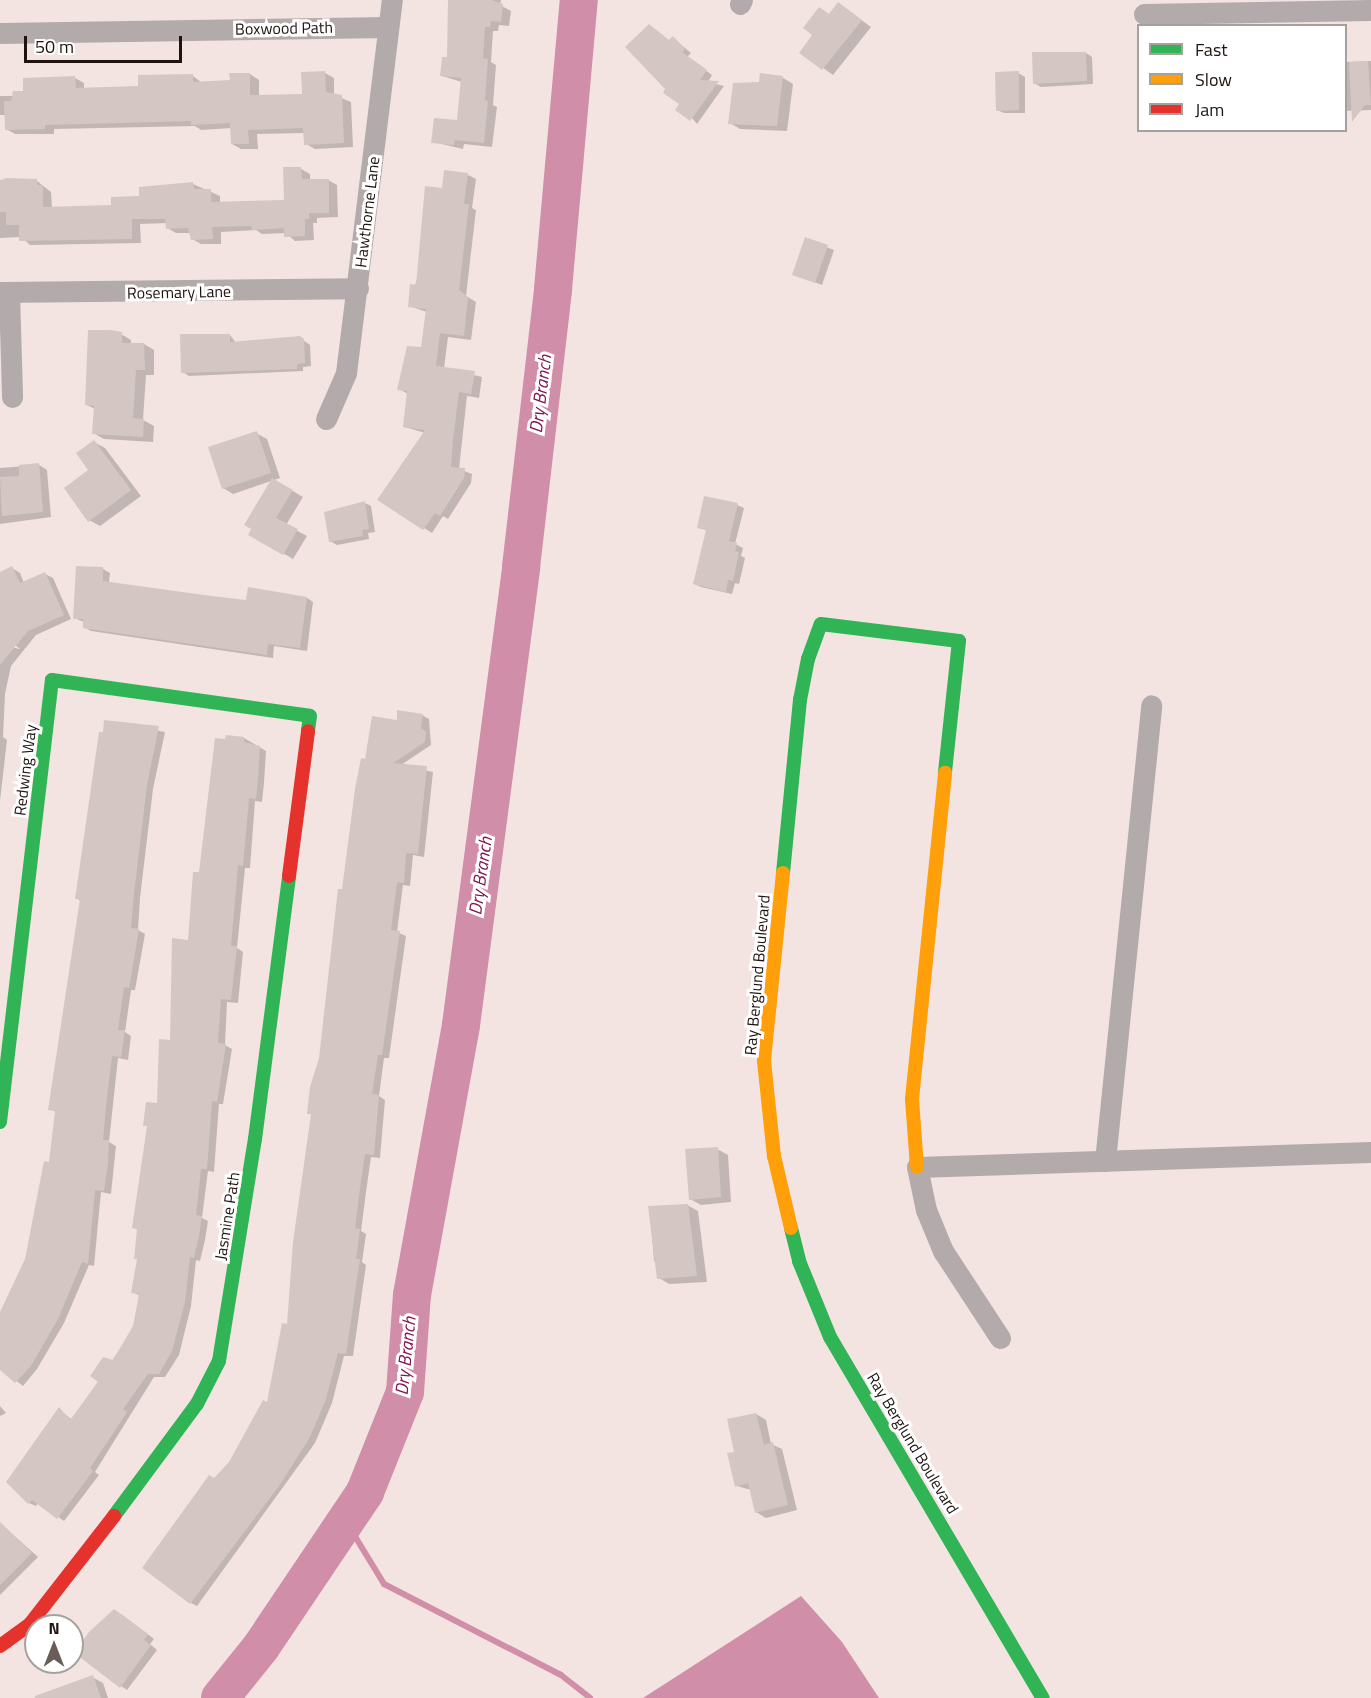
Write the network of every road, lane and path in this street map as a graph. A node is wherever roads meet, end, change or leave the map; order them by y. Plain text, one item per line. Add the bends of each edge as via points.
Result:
1 (392, 0) edge
2 (1319, 6) edge
3 (1371, 10) edge
4 (1144, 14) dead end
5 (388, 27) junction
6 (0, 33) edge
7 (358, 288) junction
8 (4, 293) edge
9 (12, 397) dead end
10 (326, 419) dead end
11 (1151, 705) dead end
12 (310, 716) joint
13 (0, 1122) edge
14 (1371, 1152) edge
15 (1105, 1161) junction
16 (917, 1167) junction
17 (1000, 1338) dead end
18 (0, 1646) edge
19 (1043, 1698) edge

1 - 5 street, Hawthorne Lane
2 - 3 street
2 - 4 street
5 - 6 street, Boxwood Path
5 - 7 street, Hawthorne Lane
7 - 8 street, Rosemary Lane
7 - 10 street, Hawthorne Lane via 346,373
8 - 9 street
11 - 15 street
12 - 13 street, Redwing Way via 52,680
12 - 18 street, Jasmine Path via 255,1139 219,1361 197,1404 91,1547 30,1624
14 - 15 street
15 - 16 street
16 - 17 street via 926,1210 943,1251
16 - 19 street, Ray Berglund Boulevard via 912,1099 959,641 821,624 808,659 800,700 764,1061 774,1156 799,1262 830,1337

